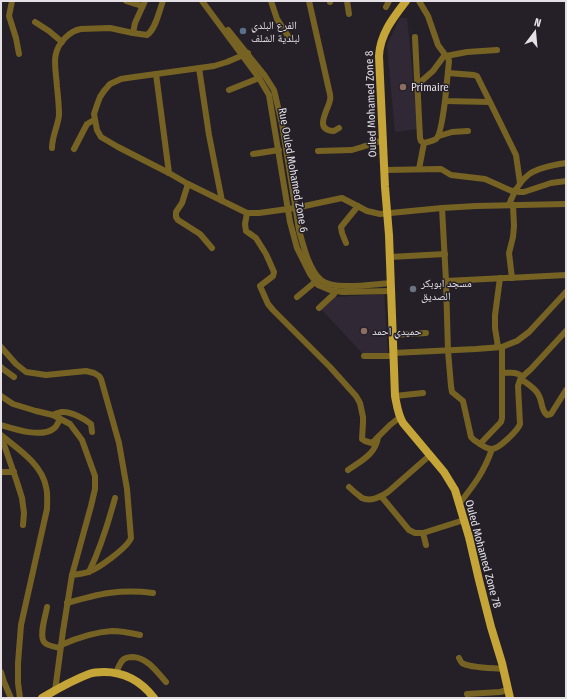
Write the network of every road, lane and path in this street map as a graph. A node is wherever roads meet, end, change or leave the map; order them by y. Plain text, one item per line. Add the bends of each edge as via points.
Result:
1 (12, 1) edge
2 (126, 1) edge
3 (163, 1) edge
4 (202, 1) edge
5 (207, 1) edge
6 (271, 1) edge
7 (309, 1) edge
8 (347, 1) edge
9 (406, 1) edge
10 (420, 1) edge
11 (144, 4) edge
12 (349, 14) dead end
13 (35, 22) dead end
14 (133, 33) junction
15 (288, 36) dead end
16 (415, 37) dead end
17 (62, 42) junction
18 (497, 50) dead end
19 (19, 54) dead end
20 (245, 54) junction
21 (446, 56) junction
22 (199, 68) junction
23 (448, 73) junction
24 (156, 74) junction
25 (259, 78) junction
26 (417, 85) junction
27 (229, 90) dead end
28 (445, 101) junction
29 (490, 102) junction
30 (94, 120) junction
31 (339, 128) dead end
32 (468, 131) dead end
33 (438, 136) junction
34 (384, 140) junction
35 (424, 144) junction
36 (52, 148) dead end
37 (74, 149) dead end
38 (278, 150) junction
39 (318, 151) dead end
40 (253, 154) dead end
41 (566, 164) edge
42 (419, 169) junction
43 (385, 170) junction
44 (169, 173) junction
45 (566, 182) edge
46 (188, 184) junction
47 (520, 184) junction
48 (514, 191) junction
49 (222, 201) junction
50 (566, 204) edge
51 (511, 205) junction
52 (358, 206) junction
53 (295, 208) junction
54 (442, 208) junction
55 (288, 209) junction
56 (247, 213) junction
57 (388, 214) junction
58 (346, 243) dead end
59 (212, 248) dead end
60 (444, 254) junction
61 (390, 257) junction
62 (566, 275) edge
63 (500, 278) junction
64 (512, 278) junction
65 (446, 281) junction
66 (315, 282) junction
67 (391, 287) junction
68 (335, 291) junction
69 (566, 292) edge
70 (297, 297) dead end
71 (319, 308) dead end
72 (566, 331) edge
73 (426, 334) dead end
74 (392, 335) junction
75 (1, 347) edge
76 (500, 347) junction
77 (448, 351) junction
78 (393, 355) junction
79 (364, 356) dead end
80 (1, 367) edge
81 (502, 373) junction
82 (14, 377) dead end
83 (522, 378) junction
84 (566, 390) edge
85 (423, 393) dead end
86 (1, 396) edge
87 (395, 396) junction
88 (52, 416) junction
89 (399, 418) junction
90 (60, 419) junction
91 (1, 425) edge
92 (92, 432) dead end
93 (1, 436) edge
94 (378, 437) junction
95 (480, 444) junction
96 (492, 449) junction
97 (429, 456) junction
98 (348, 470) dead end
99 (1, 472) edge
100 (14, 472) junction
101 (349, 487) dead end
102 (381, 496) junction
103 (115, 498) dead end
104 (459, 504) junction
105 (464, 520) junction
106 (23, 525) dead end
107 (422, 533) junction
108 (426, 545) dead end
109 (89, 572) junction
110 (72, 575) junction
111 (153, 593) dead end
112 (67, 603) junction
113 (47, 607) dead end
114 (140, 635) dead end
115 (61, 647) junction
116 (459, 658) dead end
117 (503, 669) junction
118 (1, 672) edge
119 (116, 673) junction
120 (166, 682) dead end
121 (55, 691) junction
122 (467, 694) dead end
123 (509, 694) edge
124 (11, 698) edge
125 (20, 698) edge
126 (42, 698) edge
127 (154, 698) edge

1 - 19 street via 9,16
2 - 11 street
3 - 14 street via 151,32 147,35
4 - 20 street, Rue Ouled Mohamed Zone 6
5 - 20 street, Rue Ouled Mohamed Zone 6
6 - 15 street via 277,19
7 - 31 street via 329,90 330,100 323,125 328,131 334,132
8 - 12 street
9 - 34 main road, Ouled Mohamed Zone 8 via 386,30 379,50
10 - 21 street via 438,45
11 - 14 street via 134,23
13 - 17 street
14 - 17 street via 110,28 81,28 76,29
16 - 26 street
17 - 36 street via 56,52 54,67 59,109
18 - 21 street
20 - 22 street via 214,66
20 - 25 street, Rue Ouled Mohamed Zone 6
20 - 53 street, Rue Ouled Mohamed Zone 6 via 274,90
21 - 23 street via 449,59
21 - 26 street
22 - 24 street
22 - 49 street
23 - 28 street
23 - 29 street via 477,76
24 - 30 street via 121,79 110,84 100,97
24 - 44 street
25 - 27 street
25 - 38 street, Rue Ouled Mohamed Zone 6 via 271,100
26 - 35 street via 420,138
28 - 29 street
28 - 33 street
29 - 47 street via 516,155
30 - 37 street via 87,124
30 - 44 street via 101,137
32 - 33 street
33 - 35 street
34 - 39 street via 352,150
34 - 43 main road, Ouled Mohamed Zone 8
35 - 42 street
38 - 40 street
38 - 55 street, Rue Ouled Mohamed Zone 6
41 - 47 street via 537,170 526,176
42 - 43 street
42 - 48 street via 442,169 451,175 485,179
43 - 57 main road, Ouled Mohamed Zone 8
44 - 46 street
45 - 48 street via 550,183 524,192
46 - 49 street
46 - 59 street via 176,217 200,234
47 - 48 street
48 - 51 street
49 - 56 street
50 - 51 street
51 - 54 street
51 - 64 street via 514,226 509,253
52 - 53 street via 342,198
52 - 57 street via 367,211
52 - 58 street via 341,227
53 - 55 street
53 - 67 street, Rue Ouled Mohamed Zone 6 via 303,246 320,279 343,286
54 - 57 street
54 - 60 street
55 - 56 street
55 - 66 street, Rue Ouled Mohamed Zone 6 via 297,248
56 - 94 street via 246,232 256,238 274,273 274,276 260,286 268,304 356,396 363,417 362,439 372,443
57 - 61 main road, Ouled Mohamed Zone 8
60 - 61 street
60 - 65 street
61 - 67 main road, Ouled Mohamed Zone 8
62 - 64 street
63 - 64 street
63 - 65 street
63 - 76 street via 495,328
65 - 77 street
66 - 68 street
66 - 70 street
67 - 68 street
67 - 74 main road, Ouled Mohamed Zone 8
68 - 71 street
69 - 76 street via 529,332 517,341
72 - 83 street
73 - 74 street
74 - 78 main road, Ouled Mohamed Zone 8
75 - 109 street via 26,372 46,375 89,371 99,376 119,444 128,489 131,538 122,549
76 - 77 street
76 - 81 street
77 - 78 street
77 - 95 street via 451,390 463,401 471,437
78 - 79 street
78 - 87 main road, Ouled Mohamed Zone 8
80 - 82 street
81 - 83 street via 516,373
81 - 95 street via 502,421
83 - 84 street via 538,394 547,415 551,414
83 - 96 street via 518,386 520,425
85 - 87 street
86 - 88 street via 18,406
87 - 89 main road, Ouled Mohamed Zone 8
88 - 90 street
88 - 92 street via 63,412 74,415 91,424
89 - 94 street
89 - 97 main road, Ouled Mohamed Zone 7B
90 - 91 street via 53,429 43,432 28,432
90 - 110 street via 70,424 82,440 95,476 92,506
93 - 100 street
93 - 125 street via 29,458 39,470 47,492 47,509 21,626 18,663
94 - 98 street via 373,451
95 - 96 street
96 - 104 street via 484,470
97 - 102 street
97 - 104 main road, Ouled Mohamed Zone 7B via 453,486
99 - 100 street
100 - 106 street via 23,502
101 - 102 street via 364,498
102 - 107 street via 409,530
103 - 109 street
104 - 105 main road, Ouled Mohamed Zone 7B
105 - 107 street
105 - 117 main road, Ouled Mohamed Zone 7B
107 - 108 street
109 - 110 street
110 - 112 street
111 - 112 street via 109,593
112 - 115 street
113 - 115 street via 42,638 46,643
114 - 115 street via 112,631 72,640
115 - 121 street
116 - 117 street via 465,664
117 - 123 main road, Ouled Mohamed Zone 7B
118 - 124 street
119 - 120 street via 125,658 139,658 147,662
119 - 121 main road via 96,672
119 - 127 main road via 134,679
121 - 126 main road
122 - 123 street

